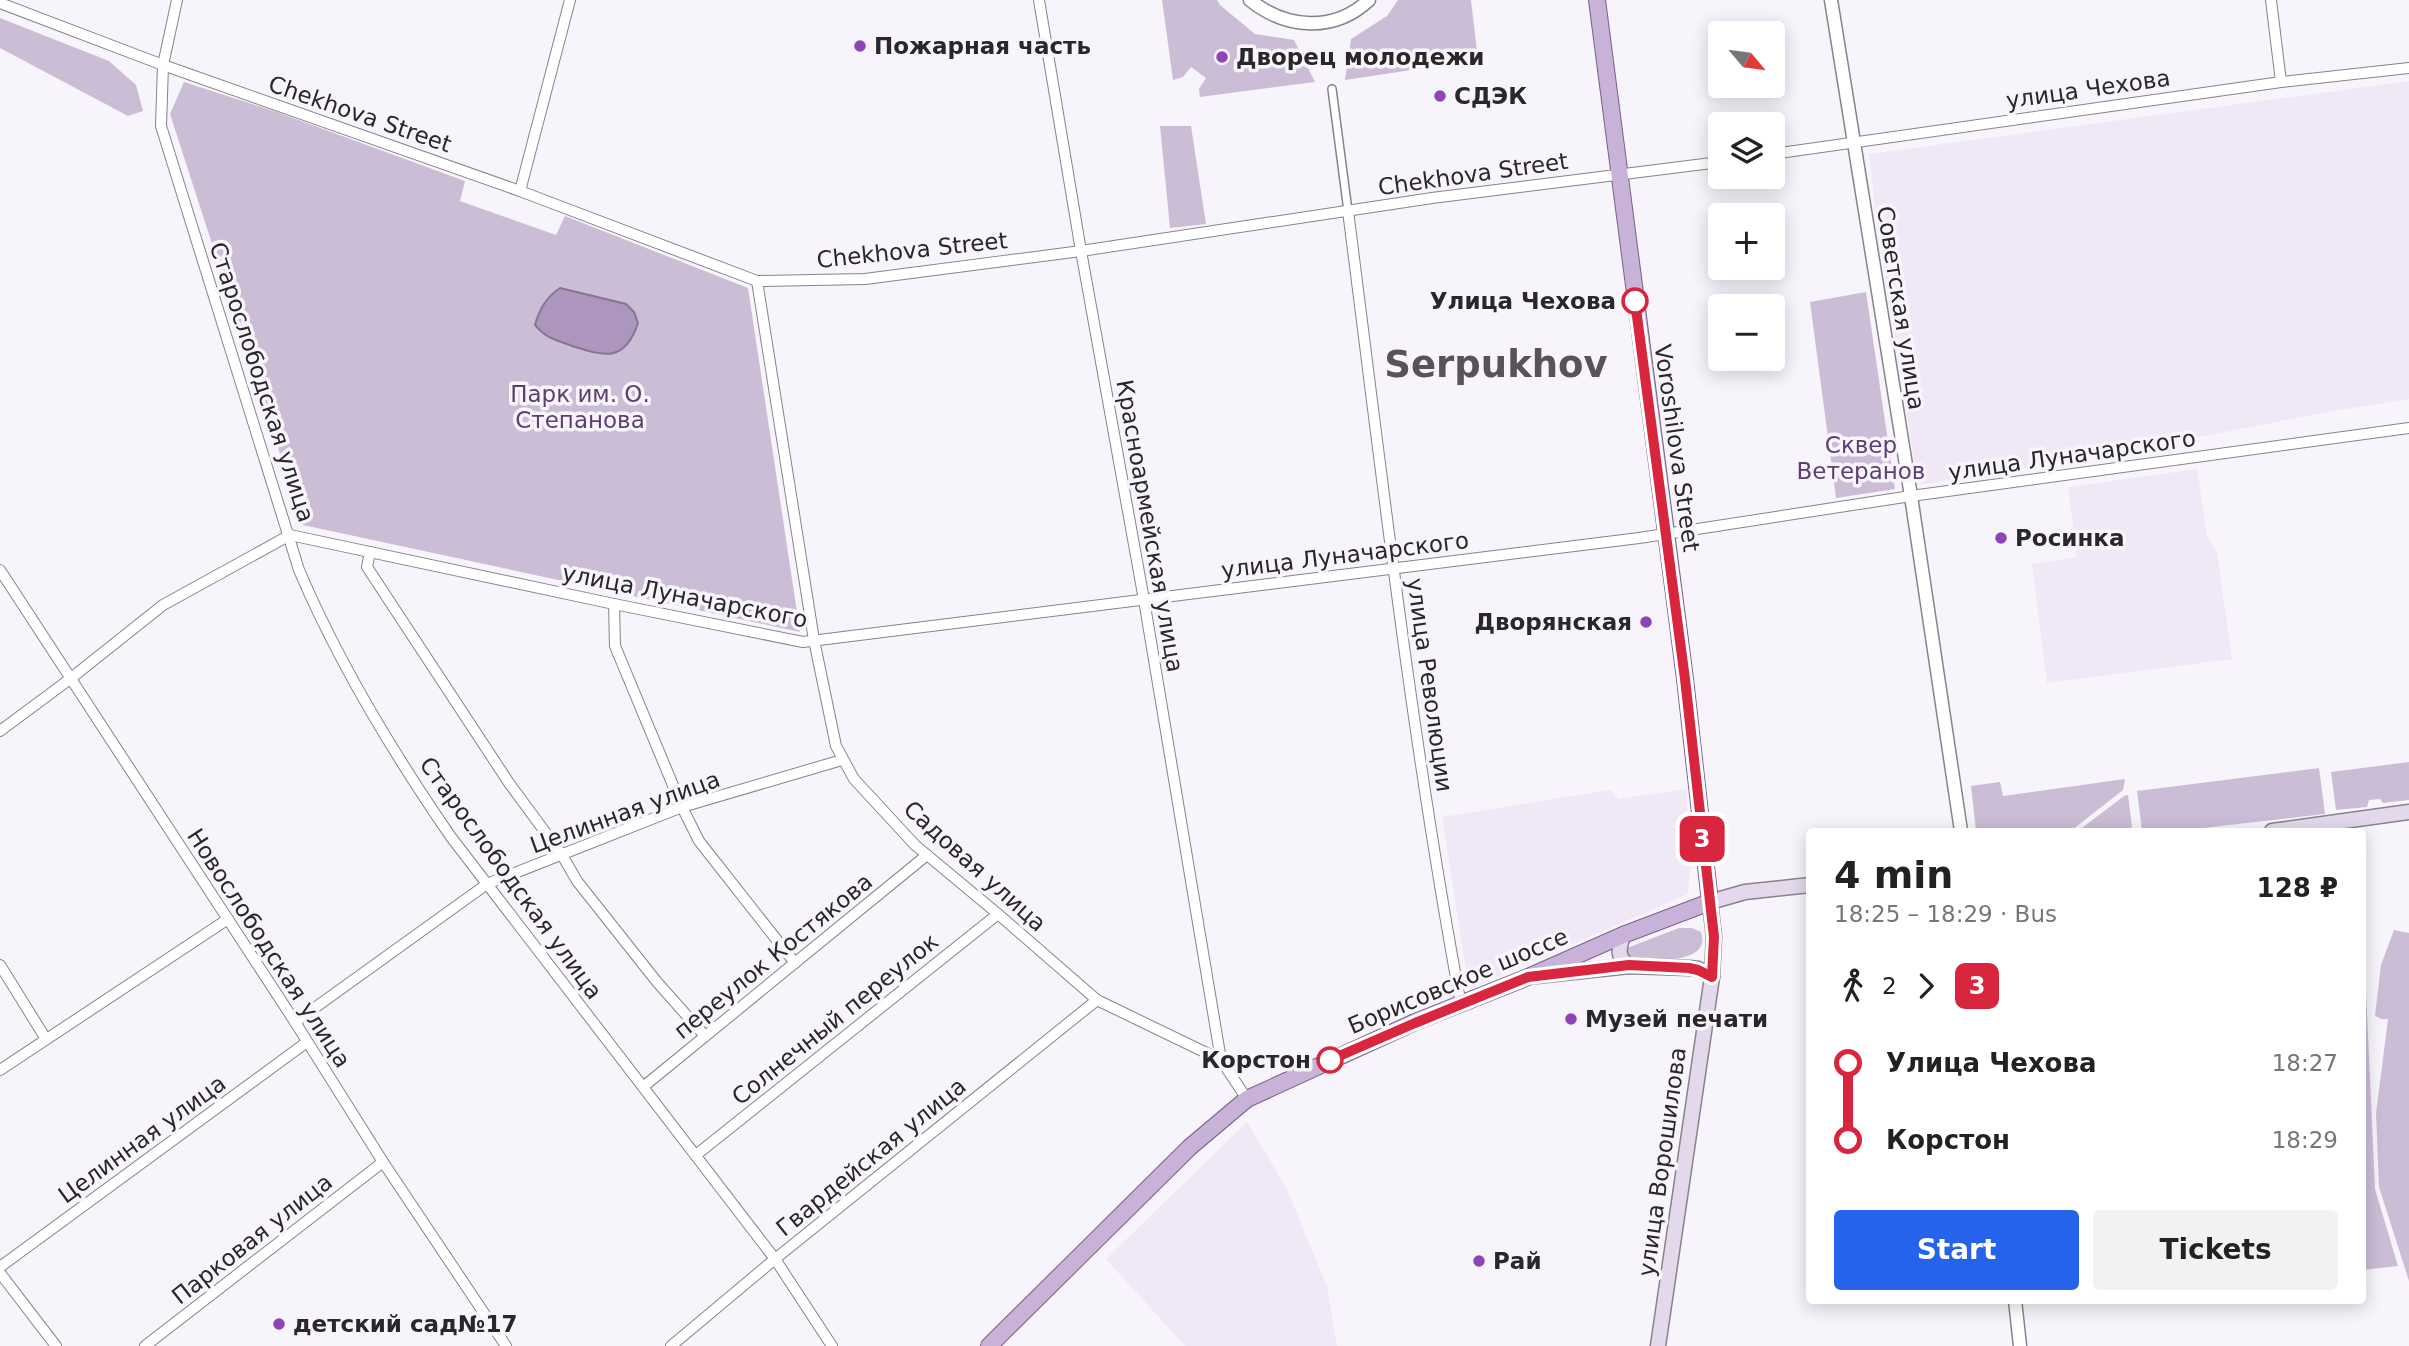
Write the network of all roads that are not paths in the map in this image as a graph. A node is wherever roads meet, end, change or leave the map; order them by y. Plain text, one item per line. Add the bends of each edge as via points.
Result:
1 (177, 0) edge
2 (570, 0) edge
3 (1039, 0) edge
4 (1250, 0) edge
5 (1370, 0) edge
6 (1597, 0) edge
7 (1830, 0) edge
8 (2271, 0) edge
9 (0, 4) edge
10 (163, 65) junction
11 (2409, 68) edge
12 (2281, 82) junction
13 (1332, 89) dead end
14 (1853, 141) junction
15 (1785, 152) edge
16 (1708, 163) edge
17 (1619, 174) junction
18 (520, 191) junction
19 (1348, 211) junction
20 (1081, 251) junction
21 (757, 281) junction
22 (2409, 428) edge
23 (1911, 496) junction
24 (1666, 534) junction
25 (290, 535) junction
26 (370, 552) junction
27 (1393, 568) junction
28 (0, 570) edge
29 (1144, 600) junction
30 (614, 604) junction
31 (814, 640) junction
32 (70, 679) junction
33 (0, 731) edge
34 (842, 760) junction
35 (682, 807) junction
36 (2409, 812) edge
37 (1961, 828) edge
38 (2294, 828) edge
39 (562, 855) junction
40 (928, 855) junction
41 (487, 884) junction
42 (1806, 884) edge
43 (1710, 902) junction
44 (999, 914) junction
45 (228, 919) junction
46 (1623, 935) junction
47 (795, 963) junction
48 (0, 965) edge
49 (1629, 965) junction
50 (1528, 977) junction
51 (1712, 977) junction
52 (1097, 1000) junction
53 (1461, 1005) junction
54 (295, 1022) junction
55 (705, 1036) junction
56 (46, 1039) junction
57 (307, 1042) junction
58 (1220, 1060) junction
59 (0, 1070) edge
60 (643, 1087) junction
61 (1247, 1099) junction
62 (696, 1155) junction
63 (383, 1161) junction
64 (775, 1259) junction
65 (0, 1267) edge
66 (0, 1273) edge
67 (2015, 1304) edge
68 (56, 1346) edge
69 (145, 1346) edge
70 (506, 1346) edge
71 (671, 1346) edge
72 (832, 1346) edge
73 (989, 1346) edge
74 (1658, 1346) edge
75 (2020, 1346) edge

1 - 10 street, Старослободская улица
2 - 18 street
3 - 20 street, Красноармейская улица
4 - 5 street via 1279,18 1304,24 1340,19
6 - 17 main road, Voroshilova Street
7 - 14 street, Советская улица
8 - 12 street
9 - 10 street, Chekhova Street
10 - 18 street, Chekhova Street
10 - 25 street, Старослободская улица via 161,126
11 - 12 street, улица Чехова
12 - 14 street, улица Чехова
13 - 19 street, улица Революции
14 - 15 street, улица Чехова
14 - 23 street, Советская улица
16 - 17 street
17 - 19 street, Chekhova Street
17 - 24 main road, Voroshilova Street
18 - 21 street, Chekhova Street
19 - 20 street, Chekhova Street
19 - 27 street, улица Революции
20 - 21 street, Chekhova Street via 865,279
20 - 29 street, Красноармейская улица
21 - 31 street, Садовая улица
22 - 23 street, улица Луначарского
23 - 24 street, улица Луначарского
23 - 37 street, Советская улица
24 - 27 street, улица Луначарского
24 - 43 main road, Voroshilova Street
25 - 26 street, улица Луначарского
25 - 32 street via 163,605
25 - 41 street, Старослободская улица via 299,570 323,625 413,781
26 - 30 street, улица Луначарского
26 - 39 street via 367,567 509,783
27 - 29 street, улица Луначарского
27 - 53 street, улица Революции
28 - 32 street, Новослободская улица
29 - 31 street, улица Луначарского
29 - 58 street, Красноармейская улица
30 - 31 street, улица Луначарского via 803,642
30 - 35 street via 615,646
31 - 34 street, Садовая улица
32 - 33 street
32 - 45 street, Новослободская улица
34 - 35 street, Целинная улица
34 - 40 street, Садовая улица via 854,779
35 - 39 street, Целинная улица
35 - 47 street via 699,841
36 - 38 main road
39 - 41 street, Целинная улица
39 - 55 street via 577,881
40 - 44 street, Садовая улица
40 - 47 street, переулок Костякова
41 - 54 street, Целинная улица
41 - 60 street, Старослободская улица
42 - 43 main road via 1745,892
43 - 46 main road, Борисовское шоссе
43 - 51 main road, улица Ворошилова
44 - 52 street, Садовая улица
44 - 62 street, Солнечный переулок
45 - 54 street, Новослободская улица
45 - 56 street
46 - 49 main road via 1619,954
46 - 50 main road, Борисовское шоссе
47 - 55 street, переулок Костякова
48 - 56 street
49 - 50 main road
49 - 51 main road via 1689,968
50 - 53 main road, Борисовское шоссе
51 - 74 main road, улица Ворошилова
52 - 58 street, Садовая улица
52 - 64 street, Гвардейская улица
53 - 61 main road, Борисовское шоссе
54 - 57 street, Новослободская улица
55 - 60 street, переулок Костякова
56 - 59 street
57 - 63 street, Новослободская улица
57 - 65 street, Целинная улица
58 - 61 street, Садовая улица
60 - 62 street, Старослободская улица
61 - 73 main road, Борисовское шоссе via 1189,1147
62 - 64 street, Старослободская улица
63 - 69 street, Парковая улица
63 - 70 street, Новослободская улица
64 - 71 street, Гвардейская улица
64 - 72 street, Старослободская улица
66 - 68 street
67 - 75 street

